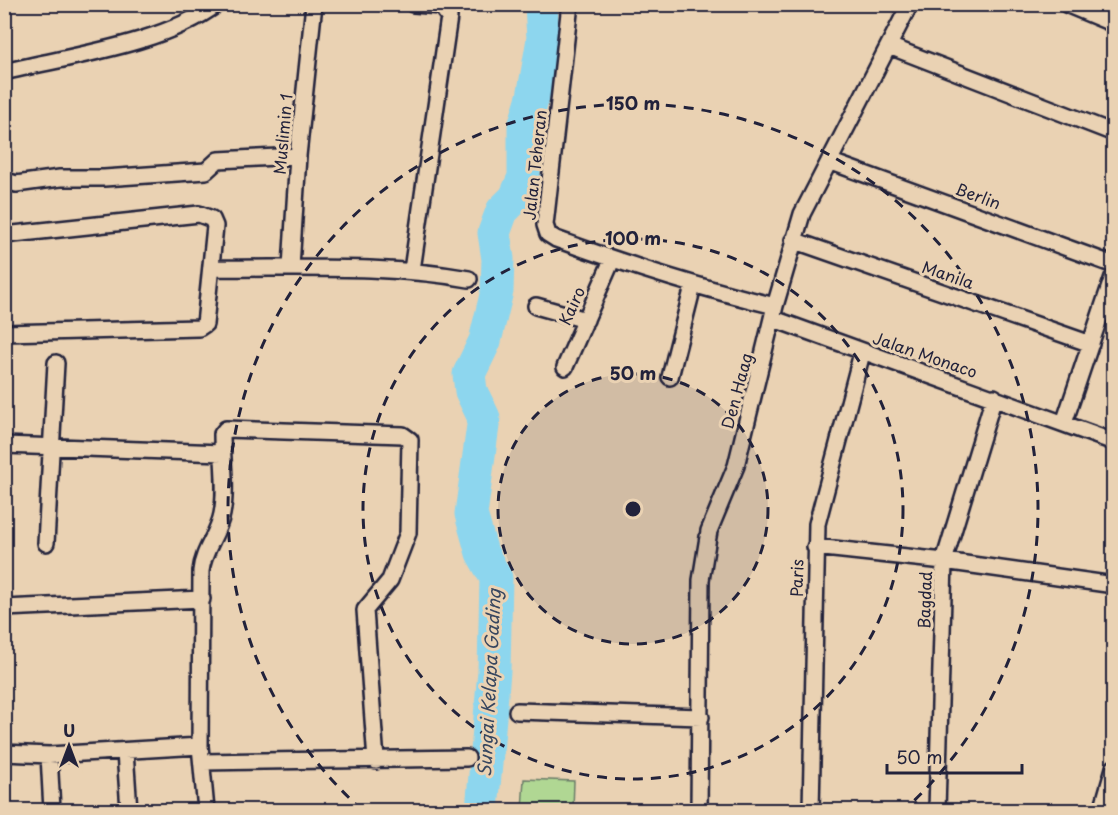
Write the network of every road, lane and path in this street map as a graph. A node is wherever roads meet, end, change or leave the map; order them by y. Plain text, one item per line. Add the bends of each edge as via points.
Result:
1 (217, 4) edge
2 (314, 4) edge
3 (413, 4) edge
4 (570, 4) edge
5 (910, 4) edge
6 (1066, 4) edge
7 (1113, 24) edge
8 (889, 46) junction
9 (4, 72) edge
10 (1113, 133) edge
11 (298, 156) junction
12 (829, 161) junction
13 (4, 180) edge
14 (4, 235) edge
15 (794, 240) junction
16 (612, 260) junction
17 (1113, 265) edge
18 (291, 267) junction
19 (211, 268) junction
20 (412, 270) junction
21 (1113, 274) edge
22 (469, 279) dead end
23 (693, 286) junction
24 (536, 306) dead end
25 (775, 313) junction
26 (586, 320) junction
27 (4, 333) edge
28 (1091, 344) junction
29 (862, 353) junction
30 (56, 363) dead end
31 (565, 367) dead end
32 (670, 376) dead end
33 (994, 398) junction
34 (1064, 423) junction
35 (1113, 441) edge
36 (4, 445) edge
37 (50, 445) junction
38 (222, 453) junction
39 (46, 543) dead end
40 (815, 547) junction
41 (944, 561) junction
42 (1113, 585) edge
43 (202, 599) junction
44 (4, 608) edge
45 (517, 711) dead end
46 (701, 717) junction
47 (200, 746) junction
48 (125, 752) junction
49 (4, 753) edge
50 (49, 755) junction
51 (467, 758) dead end
52 (376, 761) junction
53 (203, 762) junction
54 (1113, 777) edge
55 (52, 810) edge
56 (129, 810) edge
57 (206, 810) edge
58 (699, 810) edge
59 (811, 810) edge
60 (937, 810) edge
61 (1102, 810) edge

1 - 9 street via 164,34
2 - 11 street, Muslimin 1
3 - 20 street via 441,6 449,17
4 - 16 street, Jalan Teheran via 545,225 548,234 556,239
5 - 8 street, Den Haag
6 - 7 street
8 - 10 street
8 - 12 street, Den Haag
11 - 13 street via 218,159 206,171 16,184
11 - 18 street, Muslimin 1
12 - 15 street, Den Haag via 809,198
12 - 17 street, Berlin
14 - 19 street via 207,215 215,226
15 - 25 street, Den Haag
15 - 28 street, Manila
16 - 23 street, Jalan Teheran
16 - 26 street, Kairo
18 - 19 street
18 - 20 street
19 - 27 street via 206,324 199,328
20 - 22 street
21 - 28 street
23 - 25 street, Jalan Teheran
23 - 32 street
24 - 26 street
25 - 29 street, Jalan Monaco
25 - 46 street, Den Haag via 736,466 704,555
26 - 31 street, Kairo
28 - 34 street
29 - 33 street, Jalan Monaco
29 - 40 street, Paris via 817,524
30 - 37 street
33 - 34 street, Jalan Monaco
33 - 41 street, Bagdad
34 - 35 street, Jalan Monaco
36 - 37 street
37 - 38 street
37 - 39 street
38 - 43 street via 223,511 202,560
38 - 52 street via 224,431 231,429 403,435 410,440 408,533 390,580 365,610
40 - 41 street
40 - 59 street, Paris
41 - 42 street
41 - 60 street, Bagdad
43 - 44 street
43 - 47 street
45 - 46 street
46 - 58 street, Den Haag
47 - 48 street
47 - 53 street
48 - 50 street
48 - 56 street
49 - 50 street
50 - 55 street
51 - 52 street
52 - 53 street
53 - 57 street
54 - 61 street

